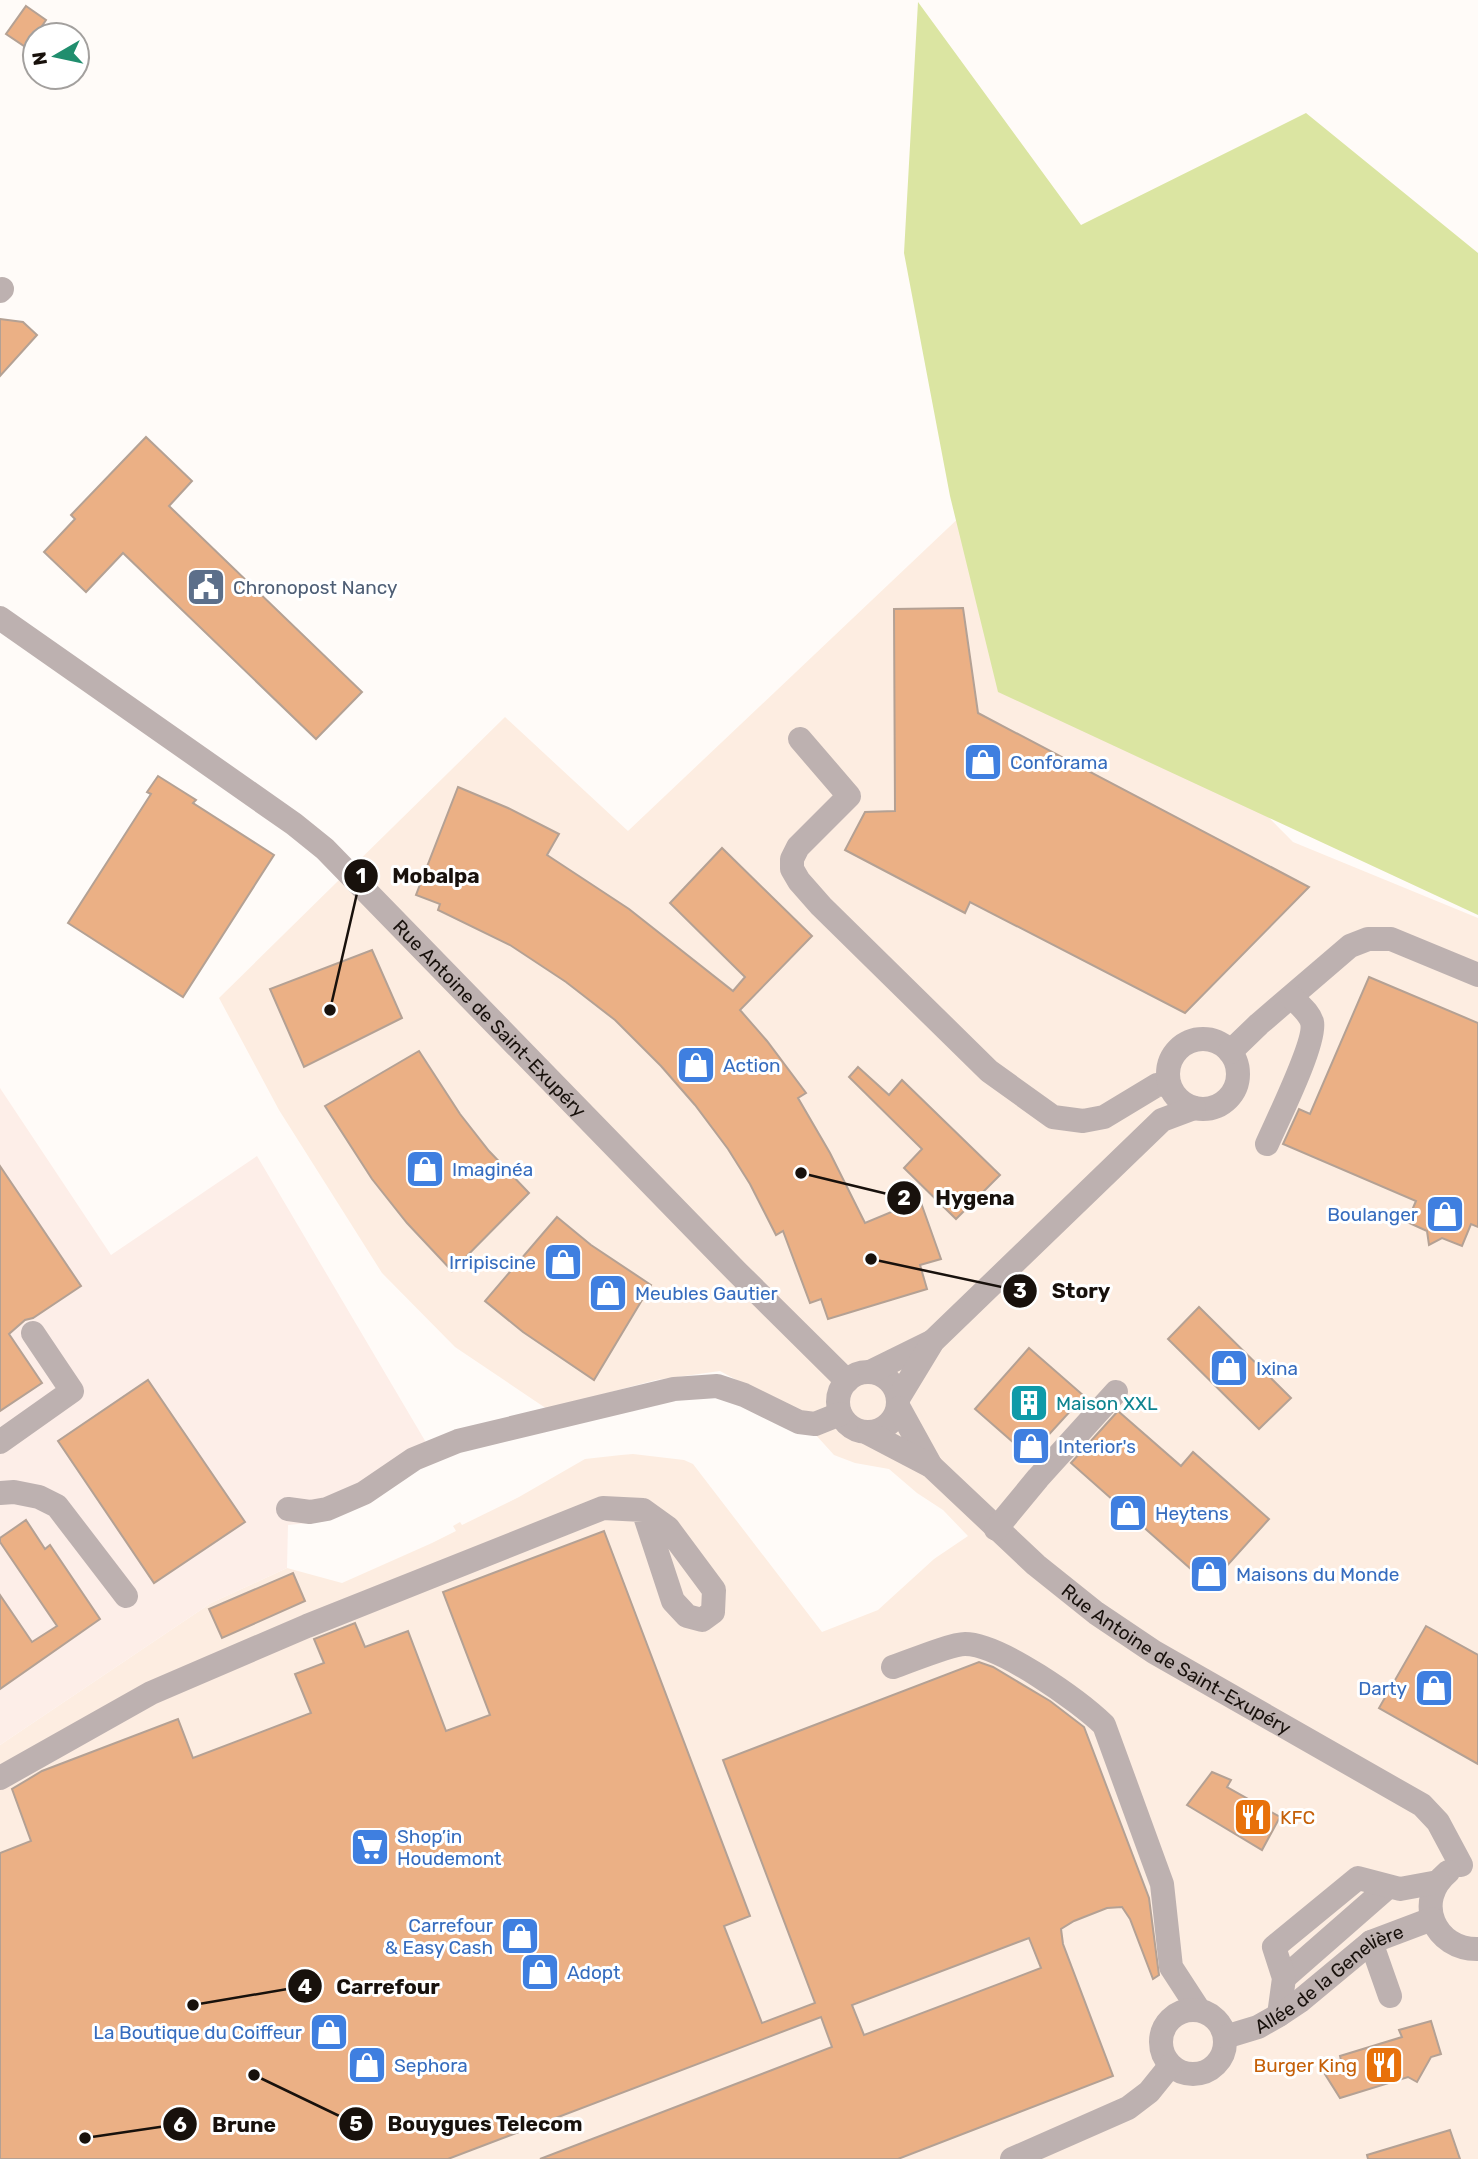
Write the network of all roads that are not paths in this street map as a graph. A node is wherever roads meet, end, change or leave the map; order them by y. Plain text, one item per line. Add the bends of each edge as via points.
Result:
1 (0, 618) edge
2 (800, 739) dead end
3 (1478, 975) edge
4 (1292, 998) junction
5 (1230, 1052) junction
6 (1171, 1087) junction
7 (1194, 1108) junction
8 (1163, 1120) junction
9 (1267, 1144) dead end
10 (33, 1333) dead end
11 (933, 1341) junction
12 (870, 1372) junction
13 (847, 1381) junction
14 (1116, 1392) dead end
15 (899, 1403) junction
16 (840, 1414) junction
17 (868, 1433) junction
18 (0, 1441) edge
19 (931, 1466) junction
20 (0, 1493) edge
21 (288, 1509) dead end
22 (643, 1510) dead end
23 (996, 1530) junction
24 (126, 1596) dead end
25 (893, 1667) dead end
26 (0, 1778) edge
27 (1470, 1865) edge
28 (1438, 1882) junction
29 (1432, 1919) junction
30 (1371, 1942) junction
31 (1475, 1955) edge
32 (1391, 1996) dead end
33 (1199, 2010) junction
34 (1279, 2015) junction
35 (1224, 2037) junction
36 (1170, 2066) junction
37 (1012, 2159) edge

1 - 13 street, Rue Antoine de Saint-Exupéry via 325,849
2 - 6 street via 849,796 798,847 792,869 821,906 972,1056 1053,1116 1083,1121 1104,1117 1157,1086
3 - 4 street via 1391,939 1368,939 1350,946
4 - 5 street
4 - 9 street via 1308,1013 1313,1028
5 - 6 street via 1206,1040 1186,1044 1171,1060
5 - 7 street via 1238,1070 1234,1090 1213,1108
6 - 7 street
6 - 8 street
7 - 8 street
8 - 11 street
10 - 18 street via 72,1391
11 - 12 street
11 - 15 street
12 - 13 street
12 - 15 street via 887,1378
13 - 16 street via 839,1395
14 - 23 street
15 - 17 street via 887,1426
15 - 19 street, Rue Antoine de Saint-Exupéry
16 - 17 street via 852,1429
16 - 21 street via 808,1424 717,1386 674,1389 458,1441 414,1459 364,1493 338,1504 310,1513
17 - 19 street, Rue Antoine de Saint-Exupéry
19 - 23 street, Rue Antoine de Saint-Exupéry
20 - 24 street via 39,1497 57,1506
22 - 26 street via 603,1508 307,1626 151,1693
23 - 27 street, Rue Antoine de Saint-Exupéry via 1096,1613 1154,1652 1422,1805
25 - 33 street via 964,1643 987,1649 1084,1706 1104,1725 1162,1884 1171,1966
27 - 28 street via 1452,1869
28 - 29 street via 1430,1906
28 - 34 street via 1400,1889 1358,1878 1274,1947 1284,1978
29 - 30 street, Allée de la Genelière
29 - 31 street via 1449,1942
30 - 32 street
30 - 34 street, Allée de la Genelière
33 - 35 street via 1213,2017
33 - 36 street via 1182,2011 1163,2028 1160,2044
34 - 35 street, Allée de la Genelière
35 - 36 street via 1223,2054 1204,2073 1186,2074
36 - 37 street via 1149,2092 1128,2108

